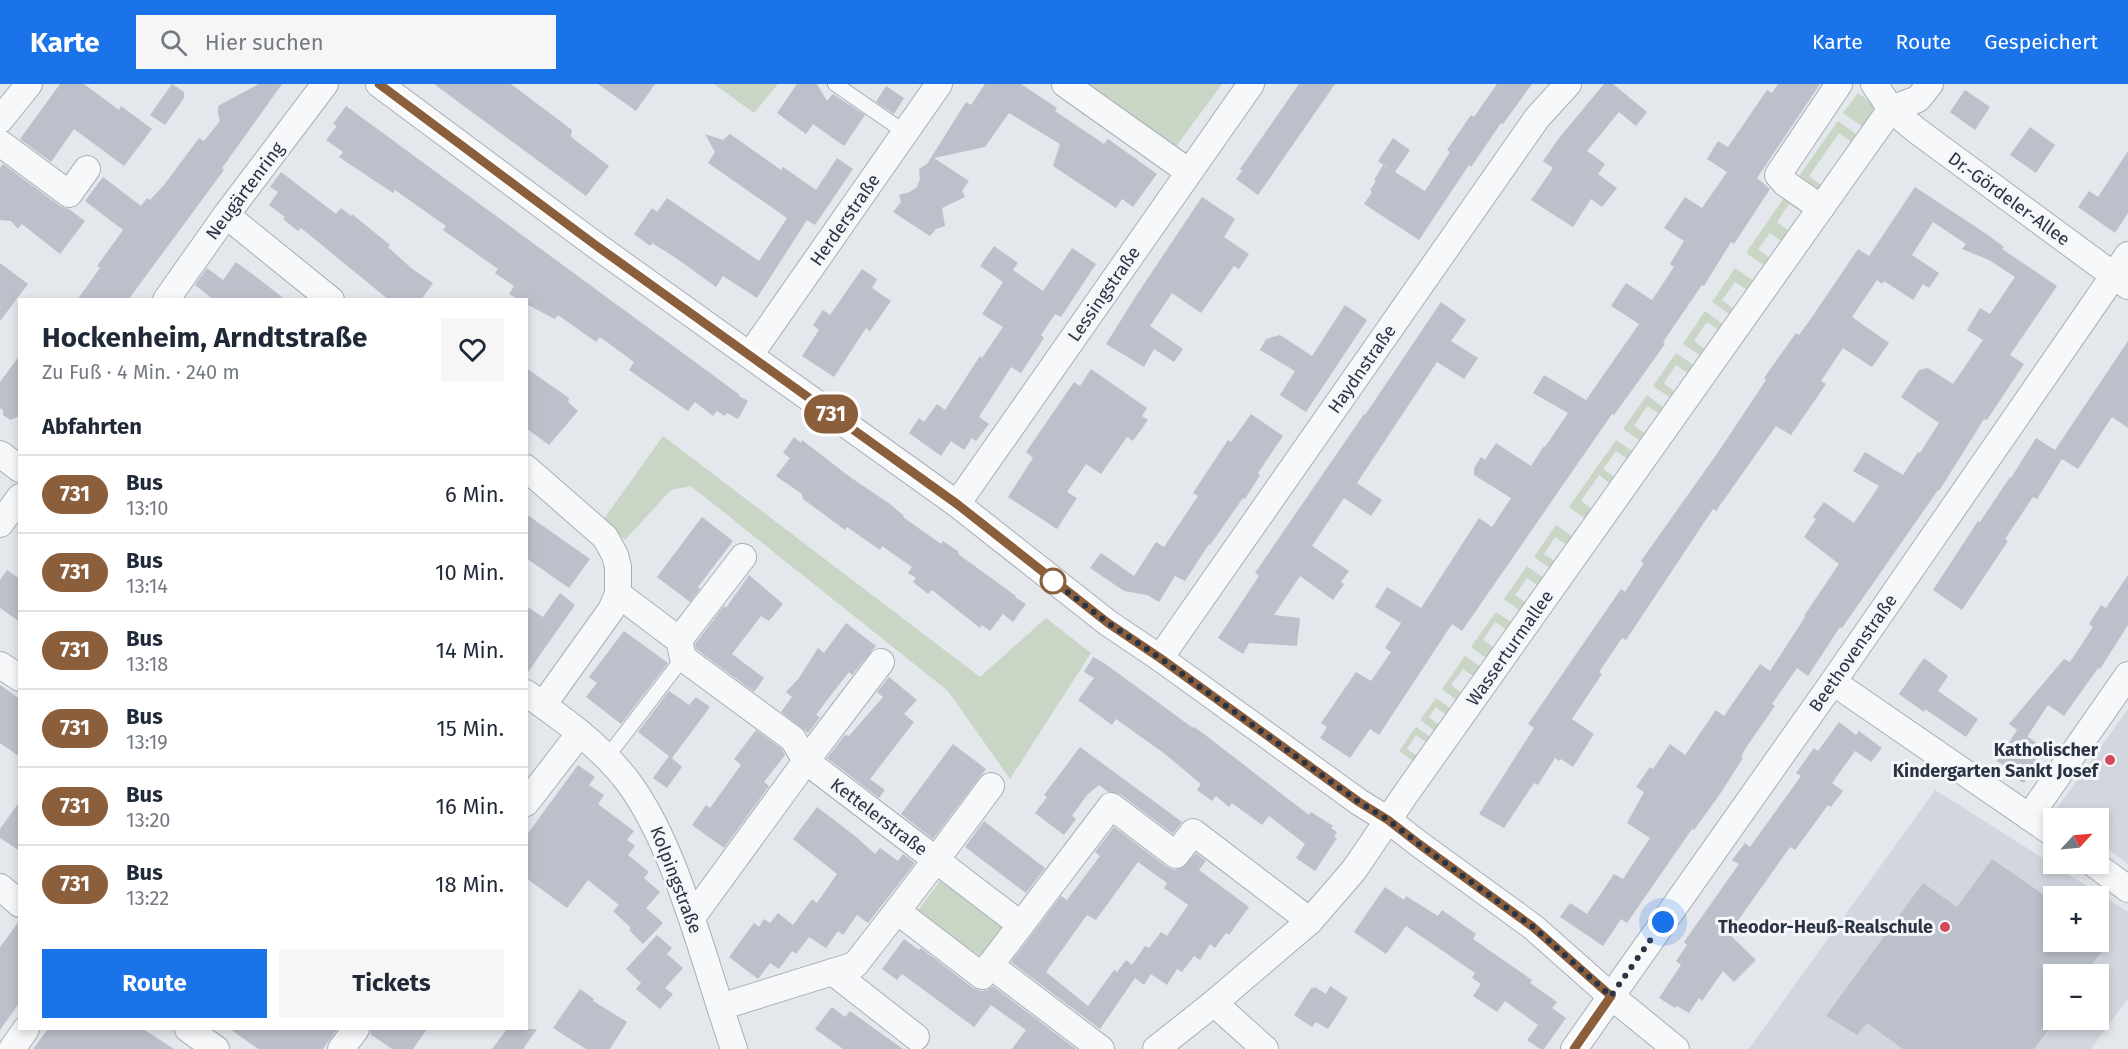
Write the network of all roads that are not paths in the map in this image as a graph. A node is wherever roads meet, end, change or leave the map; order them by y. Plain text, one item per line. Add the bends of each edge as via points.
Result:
1 (29, 84) edge
2 (325, 84) edge
3 (379, 84) edge
4 (835, 84) edge
5 (939, 84) edge
6 (1065, 84) edge
7 (1251, 84) edge
8 (1568, 84) edge
9 (1839, 84) edge
10 (1875, 84) edge
11 (1930, 84) edge
12 (1891, 109) junction
13 (0, 120) edge
14 (906, 133) junction
15 (0, 143) edge
16 (87, 169) dead end
17 (1189, 172) junction
18 (1821, 208) junction
19 (226, 215) junction
20 (2128, 255) edge
21 (2121, 281) edge
22 (167, 298) edge
23 (329, 298) edge
24 (750, 355) junction
25 (0, 454) edge
26 (18, 468) edge
27 (528, 470) edge
28 (18, 500) edge
29 (957, 504) junction
30 (0, 524) edge
31 (743, 557) dead end
32 (618, 594) junction
33 (681, 649) junction
34 (1160, 658) junction
35 (880, 662) dead end
36 (0, 664) edge
37 (2128, 675) edge
38 (18, 677) edge
39 (1833, 682) junction
40 (535, 699) edge
41 (580, 733) junction
42 (607, 757) junction
43 (806, 761) junction
44 (991, 786) dead end
45 (528, 800) edge
46 (2029, 817) junction
47 (1388, 820) junction
48 (2043, 827) edge
49 (936, 860) junction
50 (2108, 874) edge
51 (0, 887) edge
52 (2128, 889) edge
53 (18, 902) edge
54 (897, 911) junction
55 (693, 916) junction
56 (1310, 921) junction
57 (1021, 925) junction
58 (990, 965) junction
59 (833, 972) junction
60 (1611, 996) junction
61 (1214, 1003) junction
62 (720, 1007) junction
63 (25, 1030) edge
64 (189, 1030) edge
65 (355, 1030) edge
66 (916, 1037) dead end
67 (12, 1049) edge
68 (216, 1049) edge
69 (341, 1049) edge
70 (734, 1049) edge
71 (1101, 1049) edge
72 (1156, 1049) edge
73 (1265, 1049) edge
74 (1574, 1049) edge
75 (1676, 1049) edge

1 - 13 street
2 - 19 street, Neugärtenring
3 - 24 street
4 - 14 lane
5 - 14 street, Herderstraße
6 - 17 street
7 - 17 street, Lessingstraße
8 - 34 street, Haydnstraße via 1537,118
9 - 18 street via 1778,175
10 - 12 street, Dr.-Gördeler-Allee
11 - 12 street via 1918,99
12 - 18 street, Wasserturmallee
12 - 21 street, Dr.-Gördeler-Allee
14 - 24 street, Herderstraße
15 - 16 street via 69,194
17 - 29 street, Lessingstraße
18 - 47 street, Wasserturmallee
19 - 22 street, Neugärtenring
19 - 23 street
20 - 21 street, Beethovenstraße
21 - 39 street, Beethovenstraße
24 - 29 street
25 - 26 street
27 - 32 street via 605,537 618,567
28 - 30 street
29 - 34 street via 1089,609
31 - 33 street
32 - 33 street, Kettelerstraße
32 - 40 street via 611,610
33 - 42 lane
33 - 43 street, Kettelerstraße via 793,739
34 - 47 street
35 - 43 street
36 - 38 street
37 - 46 street
39 - 46 street
39 - 60 street, Beethovenstraße
40 - 41 street, Kolpingstraße
41 - 42 street, Kolpingstraße
41 - 45 street
42 - 55 street, Kolpingstraße via 656,825
43 - 49 street, Kettelerstraße
43 - 55 street
44 - 49 street, Kettelerstraße
46 - 48 street
47 - 56 street, Wasserturmallee via 1354,870
47 - 60 street via 1533,927
49 - 54 street
49 - 57 street
50 - 52 street
51 - 53 street
54 - 58 street via 982,976
54 - 59 street via 855,965
55 - 62 street, Kolpingstraße
56 - 57 street via 1193,832 1176,855 1111,806
56 - 61 street, Wasserturmallee
57 - 58 street
58 - 71 street
59 - 62 street
59 - 66 street
60 - 74 street, Beethovenstraße
60 - 75 street
61 - 72 street, Wasserturmallee
61 - 73 street
62 - 70 street, Kolpingstraße
63 - 67 street
64 - 68 street
65 - 69 street

